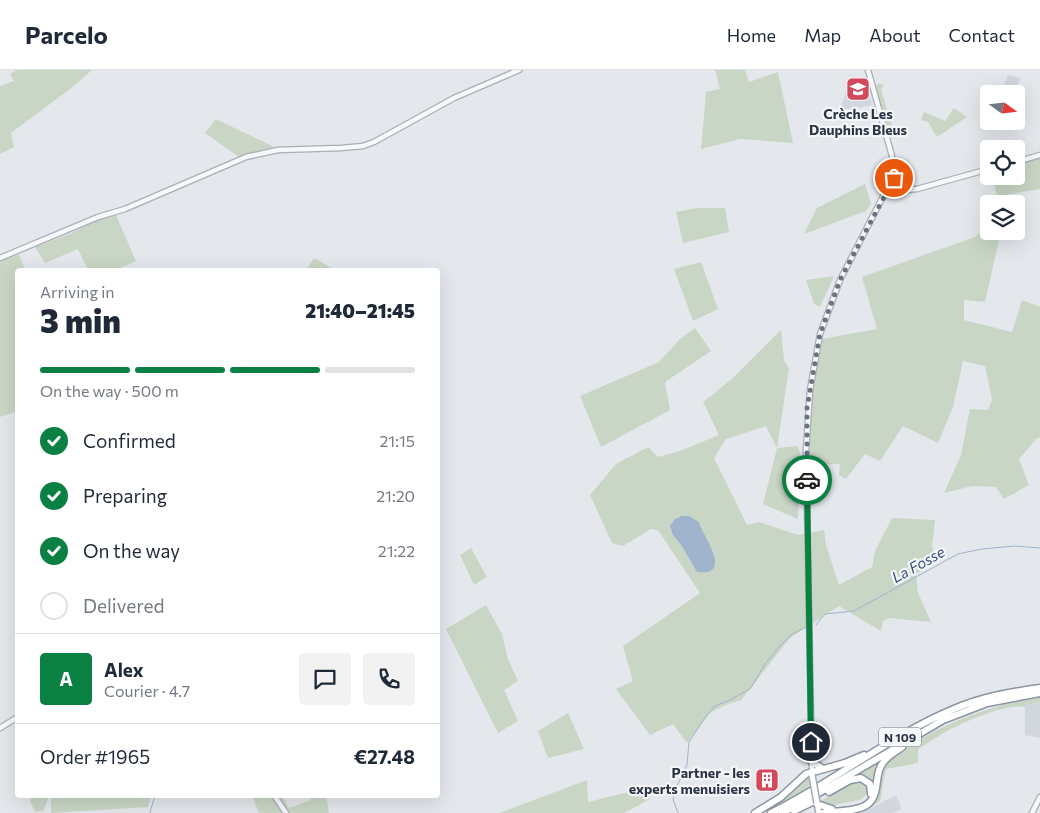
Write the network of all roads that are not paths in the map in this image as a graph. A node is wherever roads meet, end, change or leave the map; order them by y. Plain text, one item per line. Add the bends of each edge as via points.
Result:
1 (519, 70) edge
2 (868, 70) edge
3 (1040, 155) edge
4 (1025, 159) edge
5 (980, 172) edge
6 (892, 181) junction
7 (903, 183) junction
8 (900, 190) junction
9 (908, 190) junction
10 (893, 191) junction
11 (885, 195) junction
12 (0, 258) edge
13 (1040, 688) edge
14 (1040, 693) edge
15 (1000, 700) junction
16 (15, 719) edge
17 (918, 726) junction
18 (0, 728) edge
19 (811, 761) junction
20 (822, 769) junction
21 (812, 773) junction
22 (276, 798) edge
23 (1040, 798) edge
24 (823, 810) edge
25 (286, 813) edge
26 (755, 813) edge
27 (770, 813) edge
28 (782, 813) edge
29 (791, 813) edge
30 (1032, 813) edge

1 - 12 street via 454,98 363,146 278,150 246,157
2 - 6 street via 892,155
3 - 4 street
5 - 9 street
6 - 7 street via 901,179
6 - 10 street
6 - 11 street
7 - 8 street
7 - 9 street
8 - 9 street
8 - 10 street
10 - 11 street
11 - 19 street via 834,295 820,334 810,390 806,450
13 - 17 highway, N 109 via 974,702
14 - 15 highway, N 109
15 - 24 highway via 956,716 889,756 881,765 874,795 868,804 859,808
15 - 28 highway, N 109 via 943,720
16 - 18 street
17 - 20 highway via 855,759
17 - 27 highway, N 109
19 - 20 highway
19 - 21 street
20 - 21 highway
21 - 24 main road, bridge
21 - 26 highway via 806,774 778,800
22 - 25 street
23 - 30 street
24 - 29 highway via 865,802 871,795 870,784 861,778 852,779

